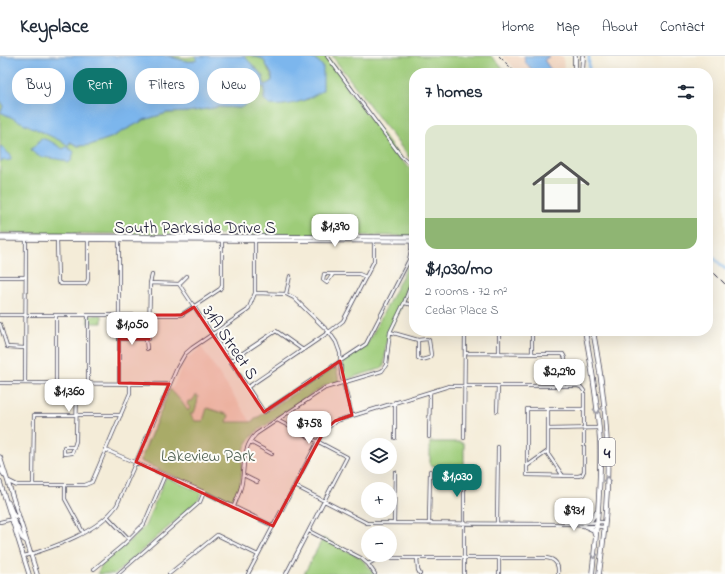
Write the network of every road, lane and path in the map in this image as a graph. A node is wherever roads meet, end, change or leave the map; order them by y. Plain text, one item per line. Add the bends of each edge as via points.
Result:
1 (327, 56) edge
2 (575, 56) edge
3 (582, 56) edge
4 (575, 68) edge
5 (582, 68) edge
6 (409, 163) edge
7 (0, 237) edge
8 (26, 237) junction
9 (57, 238) junction
10 (88, 238) junction
11 (119, 238) junction
12 (222, 238) junction
13 (255, 238) junction
14 (374, 239) junction
15 (409, 239) edge
16 (409, 258) edge
17 (333, 274) dead end
18 (152, 275) dead end
19 (187, 276) dead end
20 (290, 276) dead end
21 (0, 277) edge
22 (26, 277) junction
23 (366, 278) junction
24 (150, 283) junction
25 (179, 284) junction
26 (409, 290) edge
27 (255, 293) junction
28 (286, 294) junction
29 (404, 303) junction
30 (409, 304) edge
31 (194, 307) junction
32 (0, 315) edge
33 (26, 315) junction
34 (56, 315) junction
35 (88, 315) junction
36 (119, 315) junction
37 (149, 315) junction
38 (0, 324) edge
39 (330, 332) junction
40 (390, 332) junction
41 (212, 335) junction
42 (465, 336) edge
43 (499, 336) edge
44 (532, 336) edge
45 (586, 336) edge
46 (594, 336) edge
47 (119, 339) junction
48 (146, 339) junction
49 (418, 340) junction
50 (25, 348) junction
51 (147, 349) dead end
52 (303, 350) junction
53 (465, 353) junction
54 (499, 353) junction
55 (532, 353) junction
56 (231, 361) junction
57 (340, 361) junction
58 (343, 382) junction
59 (0, 383) edge
60 (25, 383) junction
61 (56, 383) junction
62 (77, 383) junction
63 (88, 383) junction
64 (118, 383) junction
65 (130, 383) junction
66 (170, 384) junction
67 (464, 386) junction
68 (498, 386) junction
69 (564, 386) junction
70 (248, 387) junction
71 (430, 392) junction
72 (395, 402) junction
73 (548, 409) junction
74 (584, 410) junction
75 (497, 411) dead end
76 (77, 415) junction
77 (120, 415) junction
78 (352, 415) junction
79 (277, 420) junction
80 (584, 428) junction
81 (599, 428) junction
82 (548, 429) junction
83 (429, 437) dead end
84 (395, 438) dead end
85 (464, 438) dead end
86 (318, 441) junction
87 (250, 442) junction
88 (74, 447) junction
89 (498, 447) dead end
90 (106, 450) junction
91 (548, 451) junction
92 (272, 454) dead end
93 (0, 457) edge
94 (136, 462) junction
95 (527, 466) junction
96 (0, 469) edge
97 (430, 471) dead end
98 (464, 472) dead end
99 (395, 474) edge
100 (165, 475) junction
101 (243, 475) junction
102 (564, 476) junction
103 (7, 480) junction
104 (0, 482) edge
105 (257, 482) dead end
106 (33, 484) junction
107 (16, 485) junction
108 (65, 485) junction
109 (295, 486) junction
110 (10, 491) junction
111 (204, 492) junction
112 (4, 495) junction
113 (325, 501) junction
114 (599, 505) junction
115 (234, 506) junction
116 (18, 517) junction
117 (108, 517) junction
118 (12, 519) junction
119 (0, 522) edge
120 (394, 523) junction
121 (429, 524) junction
122 (464, 524) junction
123 (497, 524) junction
124 (585, 524) junction
125 (597, 524) junction
126 (605, 524) junction
127 (273, 526) junction
128 (309, 530) junction
129 (83, 532) junction
130 (129, 539) junction
131 (596, 539) junction
132 (26, 542) junction
133 (30, 554) junction
134 (258, 555) junction
135 (24, 556) junction
136 (464, 557) junction
137 (418, 558) junction
138 (499, 558) junction
139 (368, 564) junction
140 (94, 569) dead end
141 (29, 574) edge
142 (37, 574) edge
143 (118, 574) edge
144 (169, 574) edge
145 (248, 574) edge
146 (286, 574) edge
147 (375, 574) edge
148 (420, 574) edge
149 (464, 574) edge
150 (499, 574) edge
151 (558, 574) edge
152 (592, 574) edge
153 (599, 574) edge

1 - 6 street via 401,156
2 - 4 highway
3 - 5 highway
7 - 8 main road, South Parkside Drive S
8 - 9 main road, South Parkside Drive S
8 - 22 street
9 - 10 main road, South Parkside Drive S
9 - 10 street via 58,282 85,284 88,279
10 - 11 main road, South Parkside Drive S
11 - 12 main road, South Parkside Drive S
11 - 36 street
12 - 13 main road, South Parkside Drive S
12 - 31 street via 222,286
13 - 14 main road, South Parkside Drive S
13 - 27 street
14 - 15 main road, South Parkside Drive S
14 - 23 street via 374,261
16 - 57 street via 368,340
17 - 23 street via 359,274
18 - 24 street
19 - 25 street
20 - 28 street
21 - 22 street
22 - 33 street
23 - 39 street via 343,321
24 - 25 street
24 - 37 street
25 - 31 street, 31A Street S
26 - 29 street
27 - 28 street
27 - 41 street via 248,310
28 - 39 street via 298,300
29 - 30 street
29 - 40 street
31 - 37 street via 181,314
31 - 41 street, 31A Street S
32 - 33 street
33 - 34 street
33 - 50 street
34 - 35 street
34 - 61 street
35 - 36 street
35 - 63 street
36 - 37 street
36 - 47 street
37 - 48 street via 149,339
38 - 50 street via 7,347
39 - 52 street
39 - 57 street via 338,345
40 - 49 street
40 - 58 street via 385,368
41 - 56 street, 31A Street S
41 - 66 street via 185,354
42 - 53 street
43 - 54 street
44 - 55 street
45 -> 81 highway, 4
126 -> 46 highway, 4 via 607,441 603,392
47 - 48 street
47 - 64 street
48 - 51 street
49 - 49 street via 430,341 429,358 418,358
50 - 60 street
52 - 56 street via 276,331
52 - 70 street
53 - 54 street
53 - 67 street
54 - 55 street
55 - 69 street via 564,355
56 - 70 street, 31A Street S
57 - 58 street
57 - 70 street, 31A Street S via 264,412
58 - 78 street
58 - 79 street via 325,388
59 - 60 street
60 - 61 street
61 - 62 street
62 - 63 street
62 - 76 street
63 - 64 street
64 - 65 street
65 - 66 street
65 - 77 street via 130,393
66 - 94 street
67 - 68 street
67 - 71 street via 447,386
67 - 85 street
68 - 69 street
68 - 75 street
69 - 74 street via 578,386 583,389
71 - 72 street
71 - 83 street
72 - 78 street
72 - 84 street
73 - 74 street
73 - 82 street
73 - 95 street via 527,409
74 - 80 street
76 - 77 street
76 - 88 street
76 - 106 street via 34,415
77 - 90 street
78 - 86 street via 335,421
79 - 86 street
79 - 87 street via 256,434
80 - 81 street
80 - 82 street
80 - 102 street via 584,471 582,475
81 - 114 highway, 4
82 - 91 street
86 - 109 street
86 - 113 street via 347,457
87 - 92 street
87 - 101 street via 244,454
88 - 88 street via 64,446 64,454 72,453
89 - 123 street
90 - 94 street
90 - 108 street via 92,482
91 - 95 street
91 - 102 street
93 - 103 main road
94 - 100 street
94 - 117 street via 117,505
95 - 102 street via 527,476
96 - 103 main road
97 - 121 street
98 - 122 street
99 - 120 street
100 - 111 street
100 - 130 street via 144,524
101 - 105 street
101 - 115 street
103 - 107 main road
103 - 110 main road
104 - 112 main road
106 - 107 street
106 - 108 street
107 - 110 main road
108 - 129 street via 65,499
109 - 113 street
109 - 127 street
110 - 116 main road
111 - 115 street
111 - 143 street via 200,502
112 - 116 main road via 14,516
112 - 118 main road
113 - 120 street via 367,523
113 - 128 street
114 - 124 highway via 594,518
114 - 125 highway, 4
115 - 127 street
116 - 118 street
116 - 132 main road
117 - 129 street
117 - 130 street
118 - 119 street
118 - 132 main road
118 - 135 main road
120 - 121 street
121 - 122 street
122 - 123 street
122 - 136 street
123 - 124 street
124 - 125 street
124 - 131 highway via 594,530
125 - 126 street
125 - 126 street
125 - 131 highway, 4
126 - 153 highway, 4
127 - 134 street
128 - 139 street
128 - 146 street
129 - 133 street via 60,545
130 - 140 street
131 -> 152 highway, 4
132 - 133 main road
133 - 135 street
133 - 142 main road
134 - 144 street via 217,535
134 - 145 street
135 - 141 main road
136 - 137 street
136 - 138 street
136 - 149 street
137 - 139 street via 378,558
137 - 148 street
138 - 150 street
138 - 151 street via 550,558 558,566
139 - 147 street

